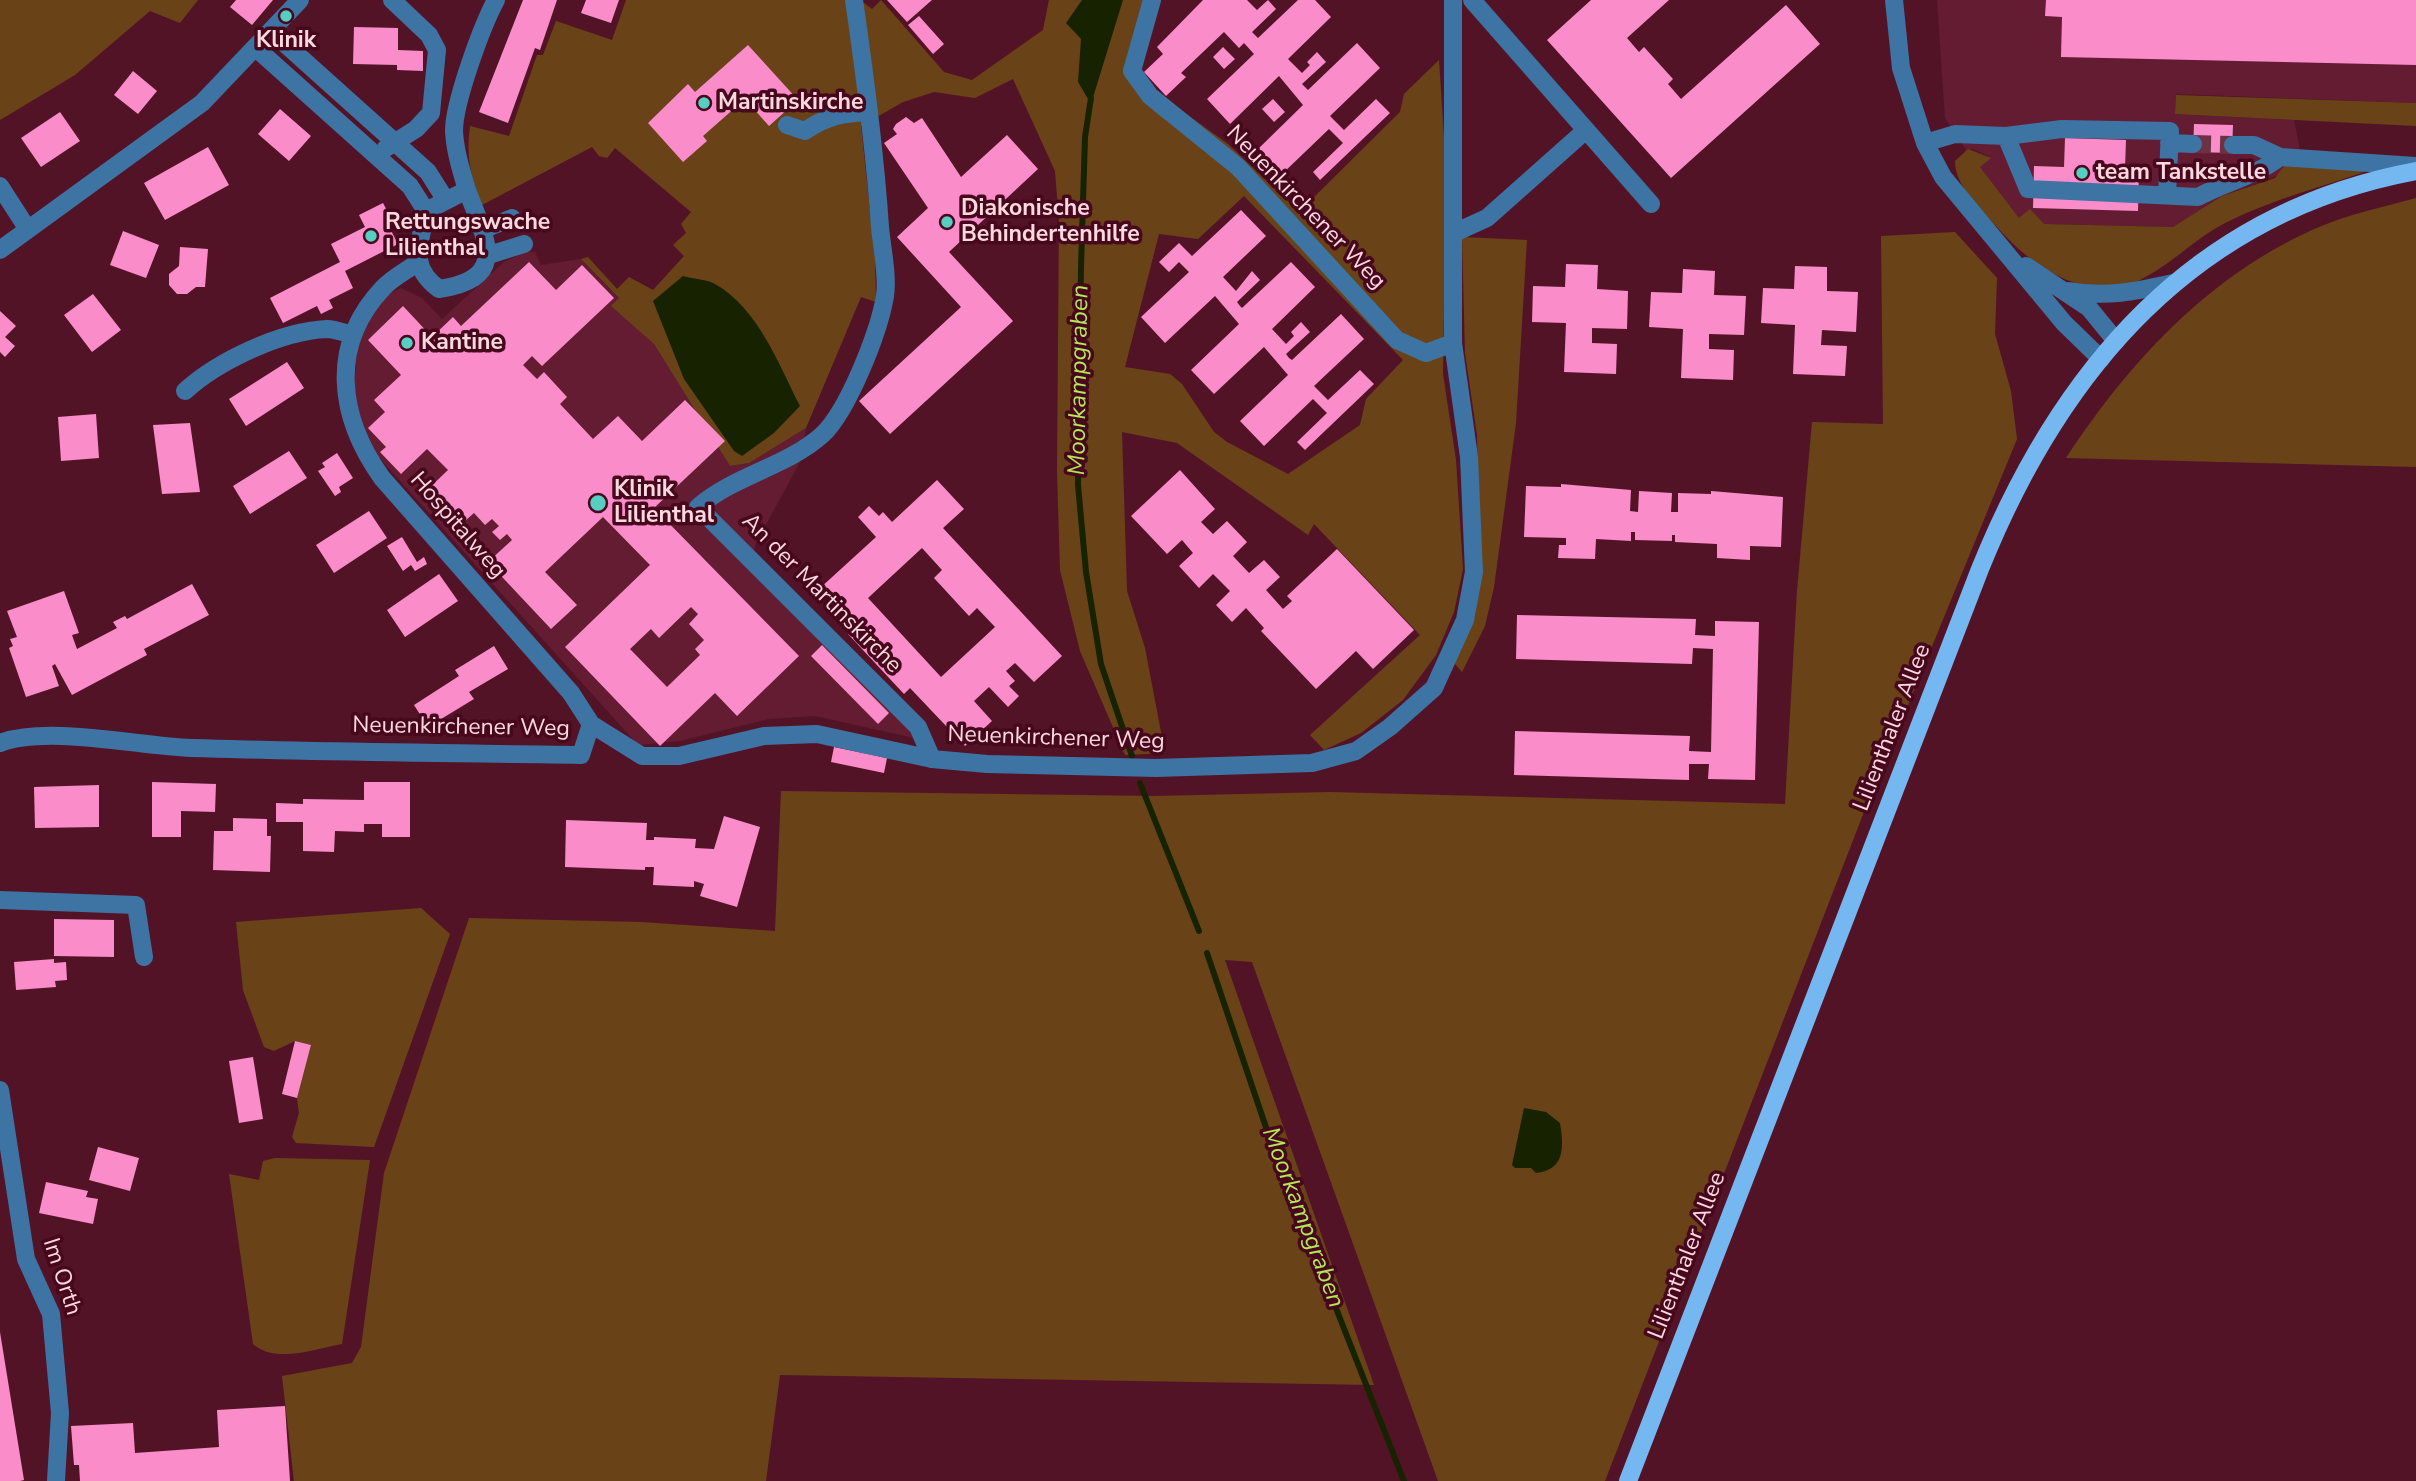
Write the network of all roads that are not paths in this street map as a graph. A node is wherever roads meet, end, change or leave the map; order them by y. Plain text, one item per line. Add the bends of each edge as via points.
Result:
1 (300, 0) edge
2 (392, 0) edge
3 (496, 0) edge
4 (855, 0) edge
5 (1152, 0) edge
6 (1452, 0) edge
7 (1472, 0) edge
8 (1894, 0) edge
9 (272, 32) junction
10 (257, 48) junction
11 (869, 111) junction
12 (787, 125) dead end
13 (1586, 130) junction
14 (2006, 136) junction
15 (394, 143) junction
16 (1925, 143) junction
17 (2169, 143) junction
18 (2193, 144) tunnel mouth
19 (2233, 145) tunnel mouth
20 (376, 155) junction
21 (2280, 156) junction
22 (2416, 168) edge
23 (0, 186) edge
24 (467, 190) junction
25 (2167, 195) junction
26 (445, 199) junction
27 (1651, 204) dead end
28 (426, 211) junction
29 (512, 218) dead end
30 (27, 228) junction
31 (482, 230) junction
32 (1454, 233) junction
33 (524, 244) dead end
34 (0, 250) edge
35 (489, 255) junction
36 (2011, 257) junction
37 (418, 263) junction
38 (2173, 283) junction
39 (2064, 290) junction
40 (353, 335) junction
41 (2116, 341) junction
42 (1453, 343) junction
43 (2101, 359) junction
44 (185, 391) dead end
45 (591, 724) junction
46 (0, 743) edge
47 (932, 759) junction
48 (0, 900) edge
49 (144, 957) dead end
50 (0, 1090) edge
51 (56, 1481) edge
52 (1628, 1481) edge

1 - 9 street
2 - 15 street via 429,35 437,50 431,113
3 - 24 street via 476,46 454,128
4 - 11 street, An der Martinskirche
5 - 42 street, Neuenkirchener Weg via 1132,71 1150,96 1238,167 1397,340 1426,353
6 - 32 street, Neuenkirchener Weg
7 - 13 street
8 - 16 street via 1901,68
9 - 10 street
9 - 15 street
10 - 20 street
10 - 30 street via 202,103
11 - 12 street via 822,119 805,131
11 - 47 street, An der Martinskirche via 885,293 876,333 829,427 798,452 718,490 698,507 918,727
13 - 27 street
13 - 32 street via 1487,218
14 - 16 street via 1955,134
14 - 17 street via 2062,129 2170,131
14 - 25 street via 2028,189
15 - 20 street
15 - 26 street via 428,173
16 - 36 street via 1955,195
17 - 18 street
17 - 25 street
19 - 21 street via 2254,145
20 - 28 street via 410,186
21 - 22 street
21 - 25 street via 2264,170 2198,197
22 - 38 main road, Lilienthaler Allee via 2283,213 2208,255
23 - 30 street
24 - 26 street
24 - 31 street
26 - 28 street
28 - 37 street
29 - 31 street
30 - 34 street
31 - 35 street
32 - 42 street, Neuenkirchener Weg
33 - 35 street
35 - 37 street via 485,268 464,286 439,289 425,279
36 - 39 street
36 - 43 street via 2064,323
37 - 40 street, Hospitalweg via 385,285 366,308
38 - 39 street via 2115,295
38 - 41 main road, Lilienthaler Allee
39 - 41 street via 2089,308
40 - 44 street via 328,329 255,348 208,370
40 - 45 street, Hospitalweg via 345,382 350,419 364,453 571,693
41 - 43 main road, Lilienthaler Allee
42 - 47 street, Neuenkirchener Weg via 1469,457 1474,572 1465,620 1434,688 1390,727 1356,751 1312,763 1156,768
43 - 52 main road, Lilienthaler Allee via 2046,436 1995,533
45 - 46 street, Neuenkirchener Weg via 581,755 188,748 56,737 15,737
45 - 47 street, Neuenkirchener Weg via 642,756 679,756 764,736 817,734
48 - 49 street via 136,905
50 - 51 street, Im Orth via 26,1259 51,1314 60,1413

